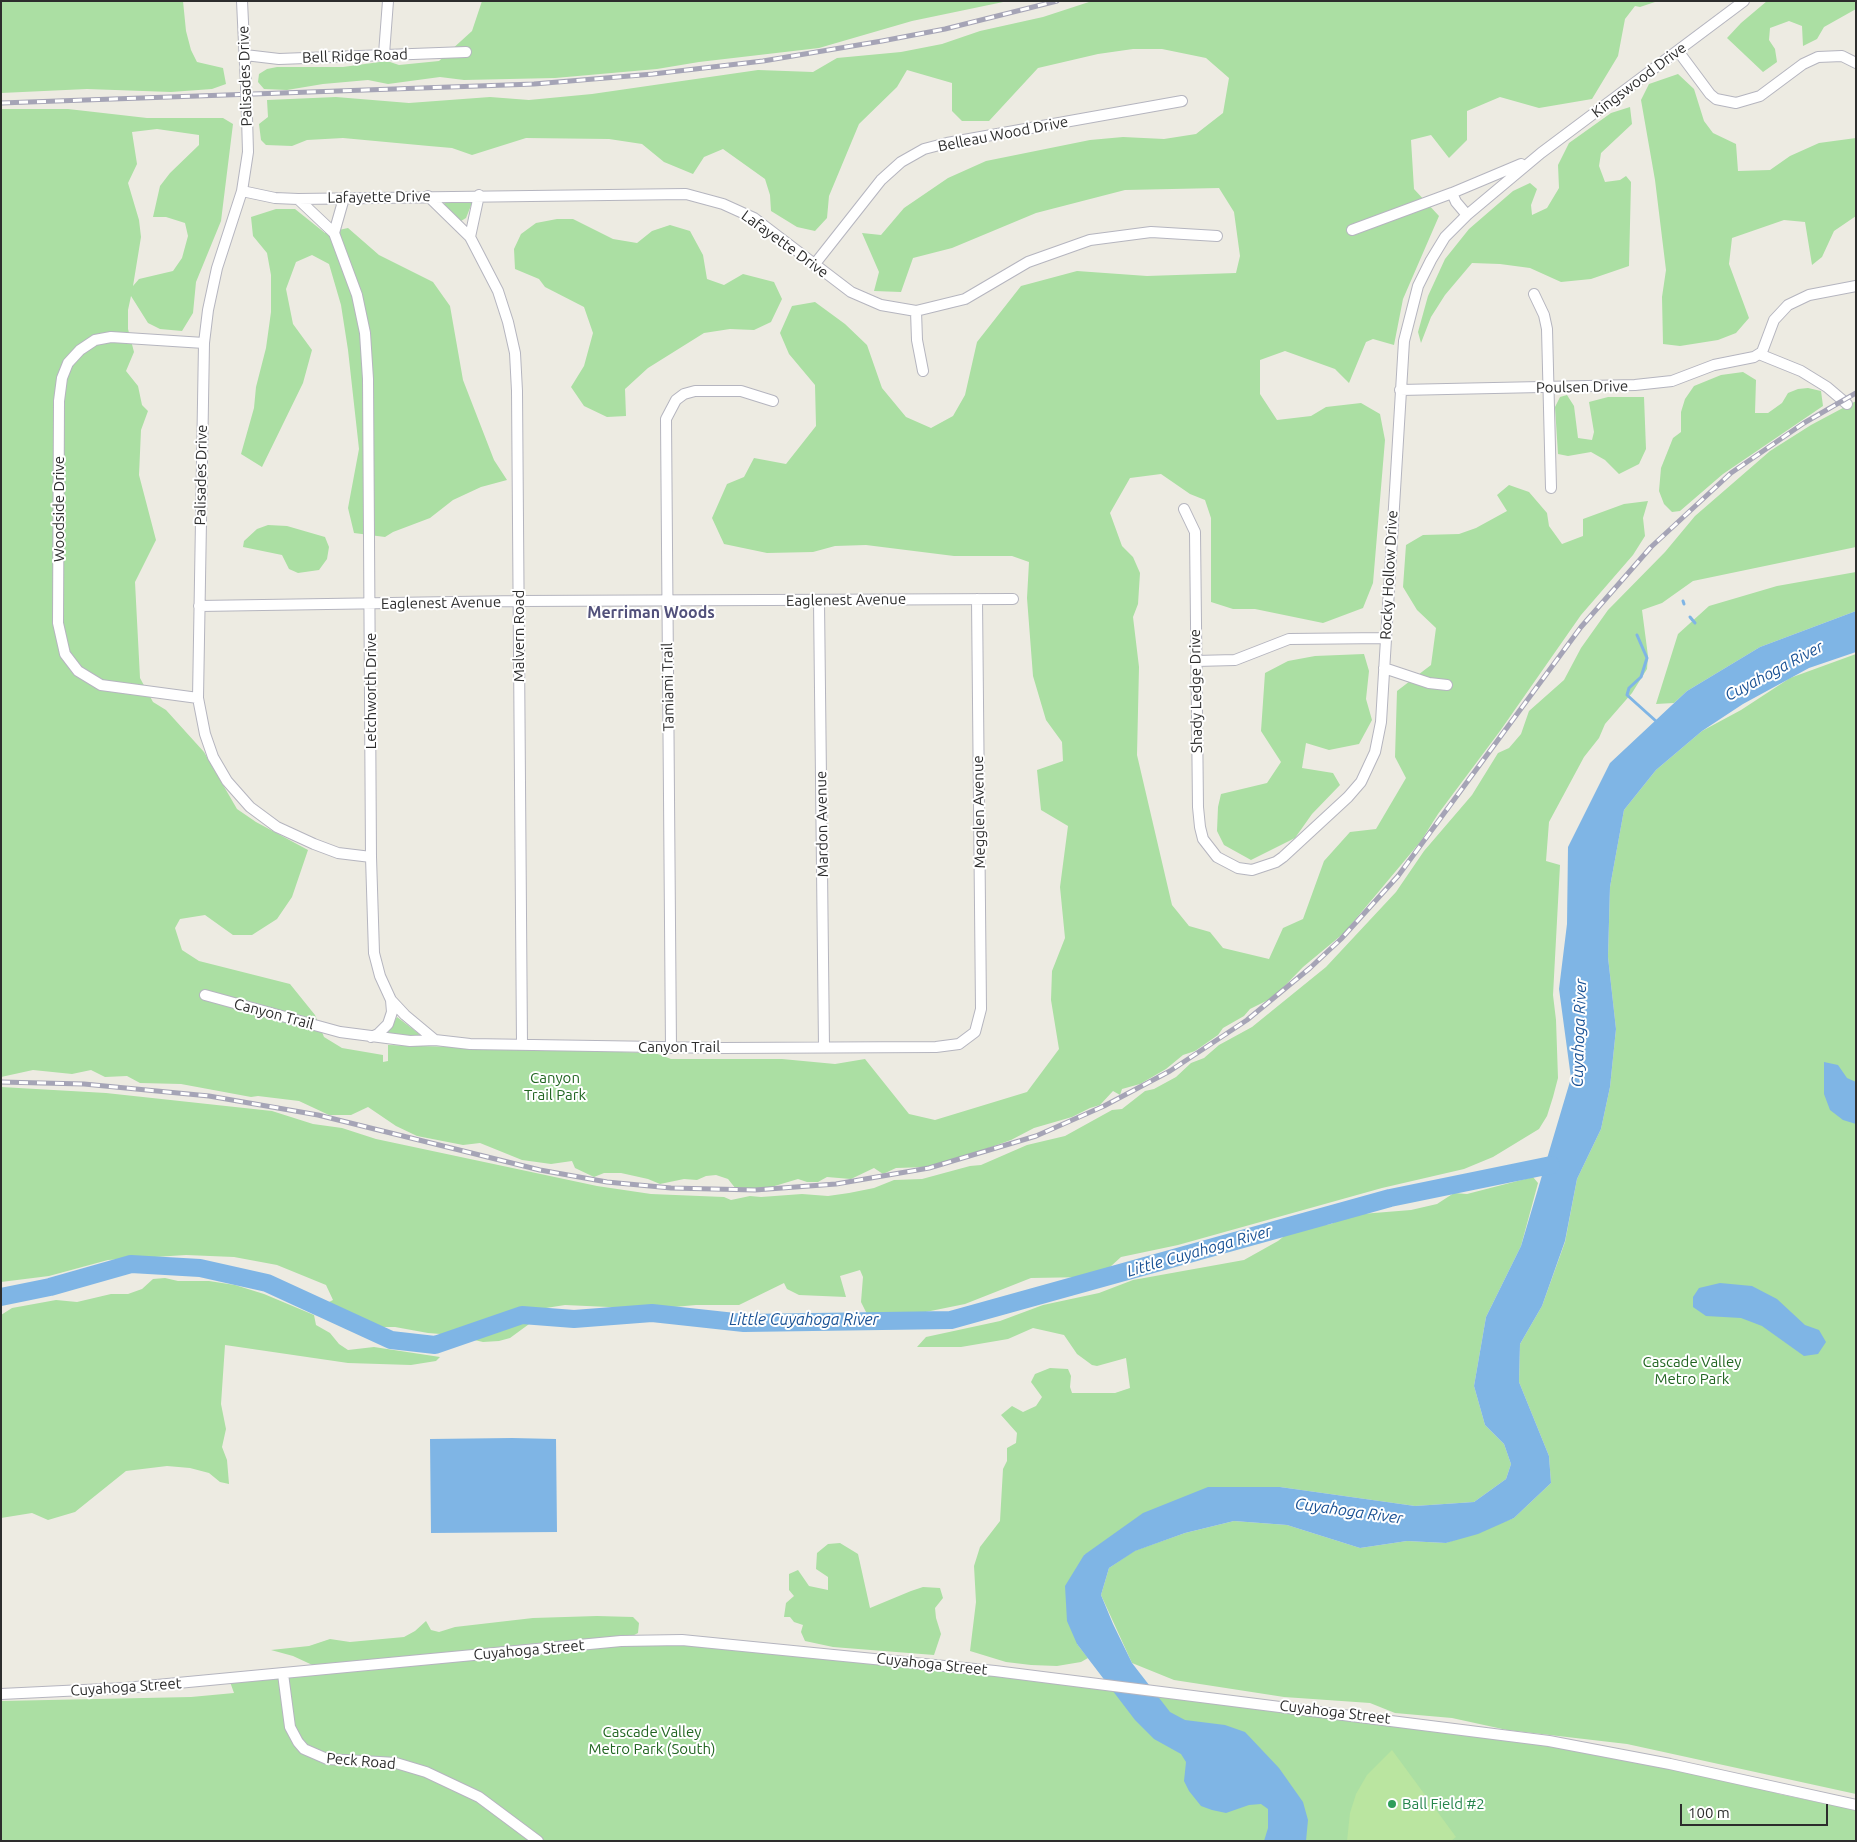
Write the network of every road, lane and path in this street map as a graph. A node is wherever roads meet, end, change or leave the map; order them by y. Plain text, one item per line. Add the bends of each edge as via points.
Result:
1 (242, 1) edge
2 (388, 1) edge
3 (1744, 1) edge
4 (1678, 51) junction
5 (466, 52) dead end
6 (384, 54) junction
7 (245, 55) junction
8 (1856, 63) edge
9 (1182, 102) dead end
10 (1533, 159) junction
11 (242, 191) junction
12 (1452, 193) junction
13 (479, 195) junction
14 (428, 196) junction
15 (344, 198) junction
16 (298, 199) junction
17 (1466, 215) junction
18 (1352, 230) dead end
19 (334, 233) junction
20 (1217, 236) dead end
21 (470, 237) junction
22 (814, 265) junction
23 (1856, 286) edge
24 (1534, 294) dead end
25 (916, 311) junction
26 (204, 343) junction
27 (1759, 354) junction
28 (923, 371) dead end
29 (1548, 388) junction
30 (1400, 390) junction
31 (773, 401) dead end
32 (1847, 404) dead end
33 (1550, 488) dead end
34 (1184, 509) dead end
35 (977, 599) junction
36 (1013, 599) dead end
37 (519, 601) junction
38 (668, 601) junction
39 (819, 601) junction
40 (371, 604) junction
41 (199, 606) junction
42 (1386, 638) junction
43 (1196, 661) junction
44 (1384, 668) junction
45 (1447, 685) dead end
46 (198, 698) junction
47 (371, 857) junction
48 (1227, 864) joint
49 (205, 995) dead end
50 (391, 1000) junction
51 (978, 1024) joint
52 (371, 1037) junction
53 (435, 1040) junction
54 (522, 1044) junction
55 (824, 1047) junction
56 (670, 1048) junction
57 (283, 1674) junction
58 (1, 1694) edge
59 (1856, 1805) edge
60 (538, 1841) edge

1 - 7 street, Palisades Drive
2 - 6 street
3 - 4 street, Kingswood Drive
4 - 8 street via 1710,94 1716,99 1736,103 1760,96 1803,64 1818,57 1842,56
4 - 10 street, Kingswood Drive
5 - 6 street, Bell Ridge Road
6 - 7 street, Bell Ridge Road via 279,59
7 - 11 street, Palisades Drive, bridge via 248,152
9 - 22 street, Belleau Wood Drive via 924,149 901,162 881,180
10 - 12 street, Kingswood Drive
10 - 17 street, Kingswood Drive
11 - 16 street, Lafayette Drive
11 - 26 street, Palisades Drive via 217,268
12 - 17 street
12 - 18 street, Kingswood Drive
13 - 14 street, Lafayette Drive
13 - 21 street
13 - 22 street, Lafayette Drive via 670,193 701,197 754,218
14 - 15 street, Lafayette Drive
14 - 21 street, Malvern Road
15 - 16 street, Lafayette Drive
15 - 19 street
16 - 19 street, Letchworth Drive
17 - 30 street, Rocky Hollow Drive via 1430,260 1418,286 1404,341
19 - 40 street, Letchworth Drive via 357,295 365,334
20 - 25 street, Lafayette Drive via 1151,232 1090,240 1028,262 965,299
21 - 37 street, Malvern Road via 498,291 515,353
22 - 25 street, Lafayette Drive via 843,288 866,300
23 - 27 street via 1809,295 1788,305 1774,320
24 - 29 street via 1547,329
25 - 28 street
26 - 41 street, Palisades Drive
26 - 46 street, Woodside Drive via 110,337 95,340 68,363 59,401 58,623 64,654 78,671 100,684
27 - 29 street, Poulsen Drive via 1654,384
27 - 32 street via 1796,369
29 - 30 street, Poulsen Drive
29 - 33 street
30 - 42 street, Rocky Hollow Drive
31 - 38 street, Tamiami Trail via 741,391 695,391 684,394 668,411
34 - 43 street, Shady Ledge Drive via 1194,532
35 - 36 street, Eaglenest Avenue
35 - 39 street, Eaglenest Avenue
35 - 51 street, Megglen Avenue via 981,1009
37 - 38 street, Eaglenest Avenue
37 - 40 street, Eaglenest Avenue
37 - 54 street, Malvern Road
38 - 39 street, Eaglenest Avenue
38 - 56 street, Tamiami Trail
39 - 55 street, Mardon Avenue
40 - 41 street, Eaglenest Avenue
40 - 47 street, Letchworth Drive
41 - 46 street, Palisades Drive
42 - 43 street via 1288,640 1235,660
42 - 44 street, Rocky Hollow Drive
43 - 48 street, Shady Ledge Drive via 1200,827 1208,847
44 - 45 street via 1429,683
44 - 48 street, Rocky Hollow Drive via 1379,737 1369,767 1355,790 1276,862 1252,870
46 - 47 street, Palisades Drive via 205,734 214,757 227,781 250,807 277,827 314,844 338,853
47 - 50 street, Letchworth Drive via 374,953
49 - 52 street, Canyon Trail via 340,1032
50 - 52 street via 388,1024 383,1031
50 - 53 street, Letchworth Drive
51 - 55 street, Canyon Trail via 967,1039 952,1046
52 - 53 street, Canyon Trail
53 - 54 street, Canyon Trail
54 - 56 street, Canyon Trail
55 - 56 street, Canyon Trail
57 - 58 street, Cuyahoga Street via 126,1688
57 - 59 street, Cuyahoga Street via 652,1639 682,1640 920,1662 1549,1741
57 - 60 street, Peck Road via 290,1727 304,1749 327,1759 396,1763 426,1772 479,1797

